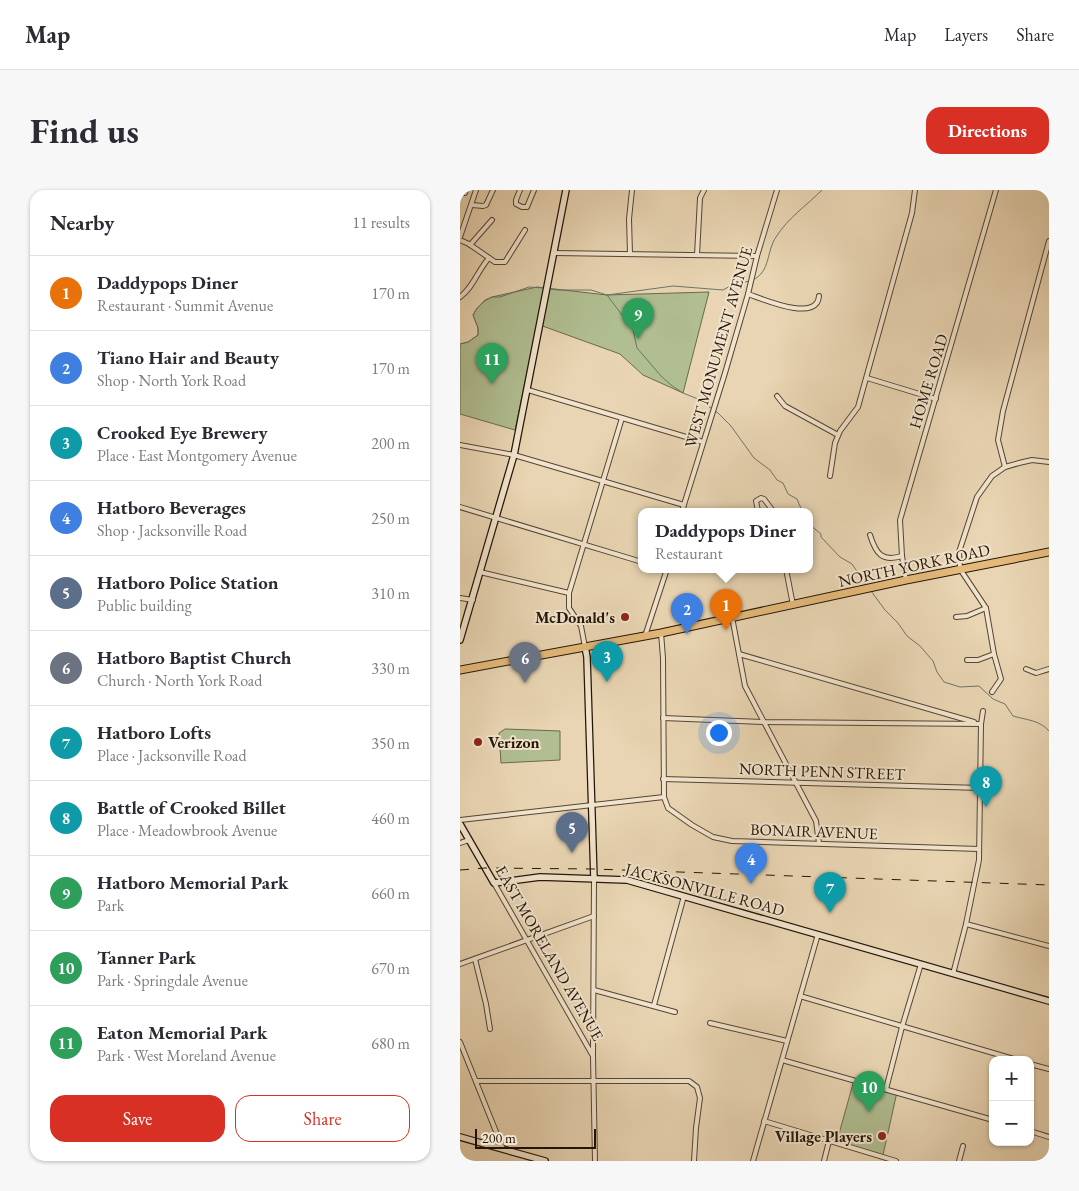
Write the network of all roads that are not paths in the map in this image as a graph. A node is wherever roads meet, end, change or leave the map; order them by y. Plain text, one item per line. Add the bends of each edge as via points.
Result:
1 (466, 190) edge
2 (476, 190) edge
3 (493, 190) edge
4 (520, 190) edge
5 (534, 190) edge
6 (566, 190) edge
7 (632, 190) edge
8 (704, 190) edge
9 (778, 190) edge
10 (915, 190) edge
11 (996, 190) edge
12 (460, 192) edge
13 (472, 205) junction
14 (492, 220) dead end
15 (525, 230) dead end
16 (460, 239) edge
17 (1049, 242) edge
18 (470, 245) junction
19 (554, 253) junction
20 (630, 254) junction
21 (697, 255) junction
22 (757, 256) junction
23 (489, 258) junction
24 (748, 294) junction
25 (819, 296) dead end
26 (460, 297) edge
27 (867, 378) junction
28 (528, 390) junction
29 (777, 396) dead end
30 (936, 399) junction
31 (622, 418) junction
32 (838, 435) junction
33 (704, 442) junction
34 (460, 445) edge
35 (514, 455) junction
36 (1049, 456) edge
37 (1047, 461) edge
38 (1005, 468) junction
39 (830, 476) dead end
40 (603, 482) junction
41 (684, 505) junction
42 (460, 507) edge
43 (683, 508) edge
44 (757, 508) edge
45 (771, 508) edge
46 (496, 517) junction
47 (870, 535) dead end
48 (584, 545) junction
49 (1049, 552) edge
50 (902, 556) junction
51 (638, 561) edge
52 (960, 569) junction
53 (480, 572) junction
54 (665, 573) edge
55 (787, 573) edge
56 (906, 580) junction
57 (569, 593) junction
58 (460, 598) edge
59 (473, 600) junction
60 (793, 605) junction
61 (986, 608) junction
62 (732, 617) junction
63 (956, 617) dead end
64 (661, 633) junction
65 (645, 636) junction
66 (460, 640) edge
67 (585, 647) junction
68 (739, 654) junction
69 (994, 654) junction
70 (967, 660) dead end
71 (1026, 668) dead end
72 (460, 670) edge
73 (1049, 670) edge
74 (992, 692) dead end
75 (983, 711) dead end
76 (664, 718) junction
77 (763, 722) junction
78 (981, 724) junction
79 (663, 779) junction
80 (796, 783) junction
81 (981, 788) junction
82 (664, 797) junction
83 (592, 805) junction
84 (460, 822) edge
85 (469, 840) junction
86 (460, 843) edge
87 (819, 844) junction
88 (979, 850) junction
89 (594, 879) junction
90 (494, 883) junction
91 (684, 896) junction
92 (594, 916) junction
93 (966, 924) junction
94 (818, 934) junction
95 (527, 940) junction
96 (1049, 946) edge
97 (475, 959) junction
98 (460, 964) edge
99 (920, 964) junction
100 (953, 974) junction
101 (594, 990) junction
102 (800, 996) junction
103 (1049, 1001) edge
104 (654, 1005) junction
105 (675, 1012) dead end
106 (710, 1023) dead end
107 (902, 1027) junction
108 (490, 1029) dead end
109 (787, 1041) junction
110 (460, 1042) edge
111 (593, 1056) junction
112 (1003, 1056) edge
113 (782, 1060) junction
114 (1034, 1065) edge
115 (1049, 1069) edge
116 (476, 1081) junction
117 (594, 1082) junction
118 (886, 1089) junction
119 (989, 1119) edge
120 (764, 1121) junction
121 (1034, 1132) edge
122 (1049, 1136) edge
123 (460, 1137) edge
124 (829, 1141) junction
125 (963, 1146) dead end
126 (504, 1149) junction
127 (543, 1161) edge
128 (595, 1161) edge
129 (694, 1161) edge
130 (753, 1161) edge
131 (824, 1161) edge
132 (892, 1161) edge
133 (959, 1161) edge

1 - 12 street via 465,193
2 - 13 street
3 - 13 street via 486,205
4 - 5 street via 516,204 522,207 527,207
6 - 19 street
7 - 20 street
8 - 21 street via 700,198
9 - 22 street, WEST MONUMENT AVENUE
10 - 27 street via 912,213
11 - 30 street, HOME ROAD
13 - 16 street
14 - 18 street
15 - 23 street via 505,262
16 - 18 street
17 - 38 street via 1003,410 998,440
18 - 23 street
19 - 20 street
19 - 28 street
20 - 21 street
21 - 22 street
22 - 24 street, WEST MONUMENT AVENUE
23 - 26 street via 468,291
24 - 25 street via 802,309 815,306
24 - 33 street, WEST MONUMENT AVENUE
27 - 30 street
27 - 32 street via 858,407
28 - 31 street
28 - 35 street
29 - 32 street via 785,406
30 - 50 street, HOME ROAD via 900,520
31 - 33 street
31 - 40 street
32 - 39 street
33 - 41 street, WEST MONUMENT AVENUE
34 - 35 street
35 - 40 street
35 - 46 street
36 - 37 street
37 - 38 street via 1019,462
38 - 52 street via 992,476 977,497 959,552
40 - 41 street
40 - 48 street
41 - 43 street, WEST MONUMENT AVENUE
42 - 46 street
44 - 45 street via 756,501 761,498
46 - 48 street
46 - 53 street
47 - 50 street via 883,557
48 - 51 street
48 - 57 street
49 - 52 highway, NORTH YORK ROAD
50 - 56 street, HOME ROAD
52 - 56 highway, NORTH YORK ROAD
52 - 61 street
53 - 57 street
53 - 59 street
54 - 65 street
55 - 60 street
56 - 60 highway, NORTH YORK ROAD
57 - 67 street via 569,608 579,623
58 - 59 street
59 - 66 street
60 - 62 highway, NORTH YORK ROAD
61 - 63 street
61 - 69 street
62 - 64 highway, NORTH YORK ROAD
62 - 68 street
64 - 65 highway, NORTH YORK ROAD
64 - 76 street
65 - 67 highway, NORTH YORK ROAD
67 - 72 highway, NORTH YORK ROAD
67 - 83 street
68 - 77 street via 745,686
68 - 78 street
69 - 70 street
69 - 74 street via 1001,679
71 - 73 street via 1036,673
75 - 78 street
76 - 77 street
76 - 79 street
77 - 78 street
77 - 80 street
78 - 81 street
79 - 80 street, NORTH PENN STREET
79 - 82 street
80 - 81 street, NORTH PENN STREET
80 - 87 street via 816,821
81 - 88 street
82 - 83 street
82 - 87 street, BONAIR AVENUE via 668,808 713,837 732,841
83 - 84 street
83 - 89 street
84 - 85 street, EAST MORELAND AVENUE
85 - 86 street
85 - 90 street, EAST MORELAND AVENUE
87 - 88 street, BONAIR AVENUE
88 - 93 street
89 - 90 street, JACKSONVILLE ROAD via 540,877
89 - 91 street, JACKSONVILLE ROAD via 627,880
89 - 92 street
90 - 95 street, EAST MORELAND AVENUE
91 - 94 street, JACKSONVILLE ROAD
91 - 104 street
92 - 95 street
92 - 101 street
93 - 96 street
93 - 100 street
94 - 99 street, JACKSONVILLE ROAD
94 - 102 street
95 - 97 street
95 - 111 street, EAST MORELAND AVENUE
97 - 98 street
97 - 108 street
99 - 100 street, JACKSONVILLE ROAD
99 - 107 street
100 - 103 street, JACKSONVILLE ROAD
101 - 104 street
101 - 111 street
102 - 107 street
102 - 109 street
104 - 105 street
106 - 109 street
107 - 112 street
107 - 118 street
109 - 113 street
110 - 116 street
111 - 117 street, EAST MORELAND AVENUE
113 - 118 street
113 - 120 street
114 - 115 street
116 - 117 street
116 - 126 street
117 - 128 street, EAST MORELAND AVENUE
117 - 129 street via 684,1080 693,1083 700,1098
118 - 119 street
120 - 124 street
120 - 130 street
121 - 122 street
123 - 126 street
124 - 131 street
124 - 132 street
125 - 133 street
126 - 127 street

